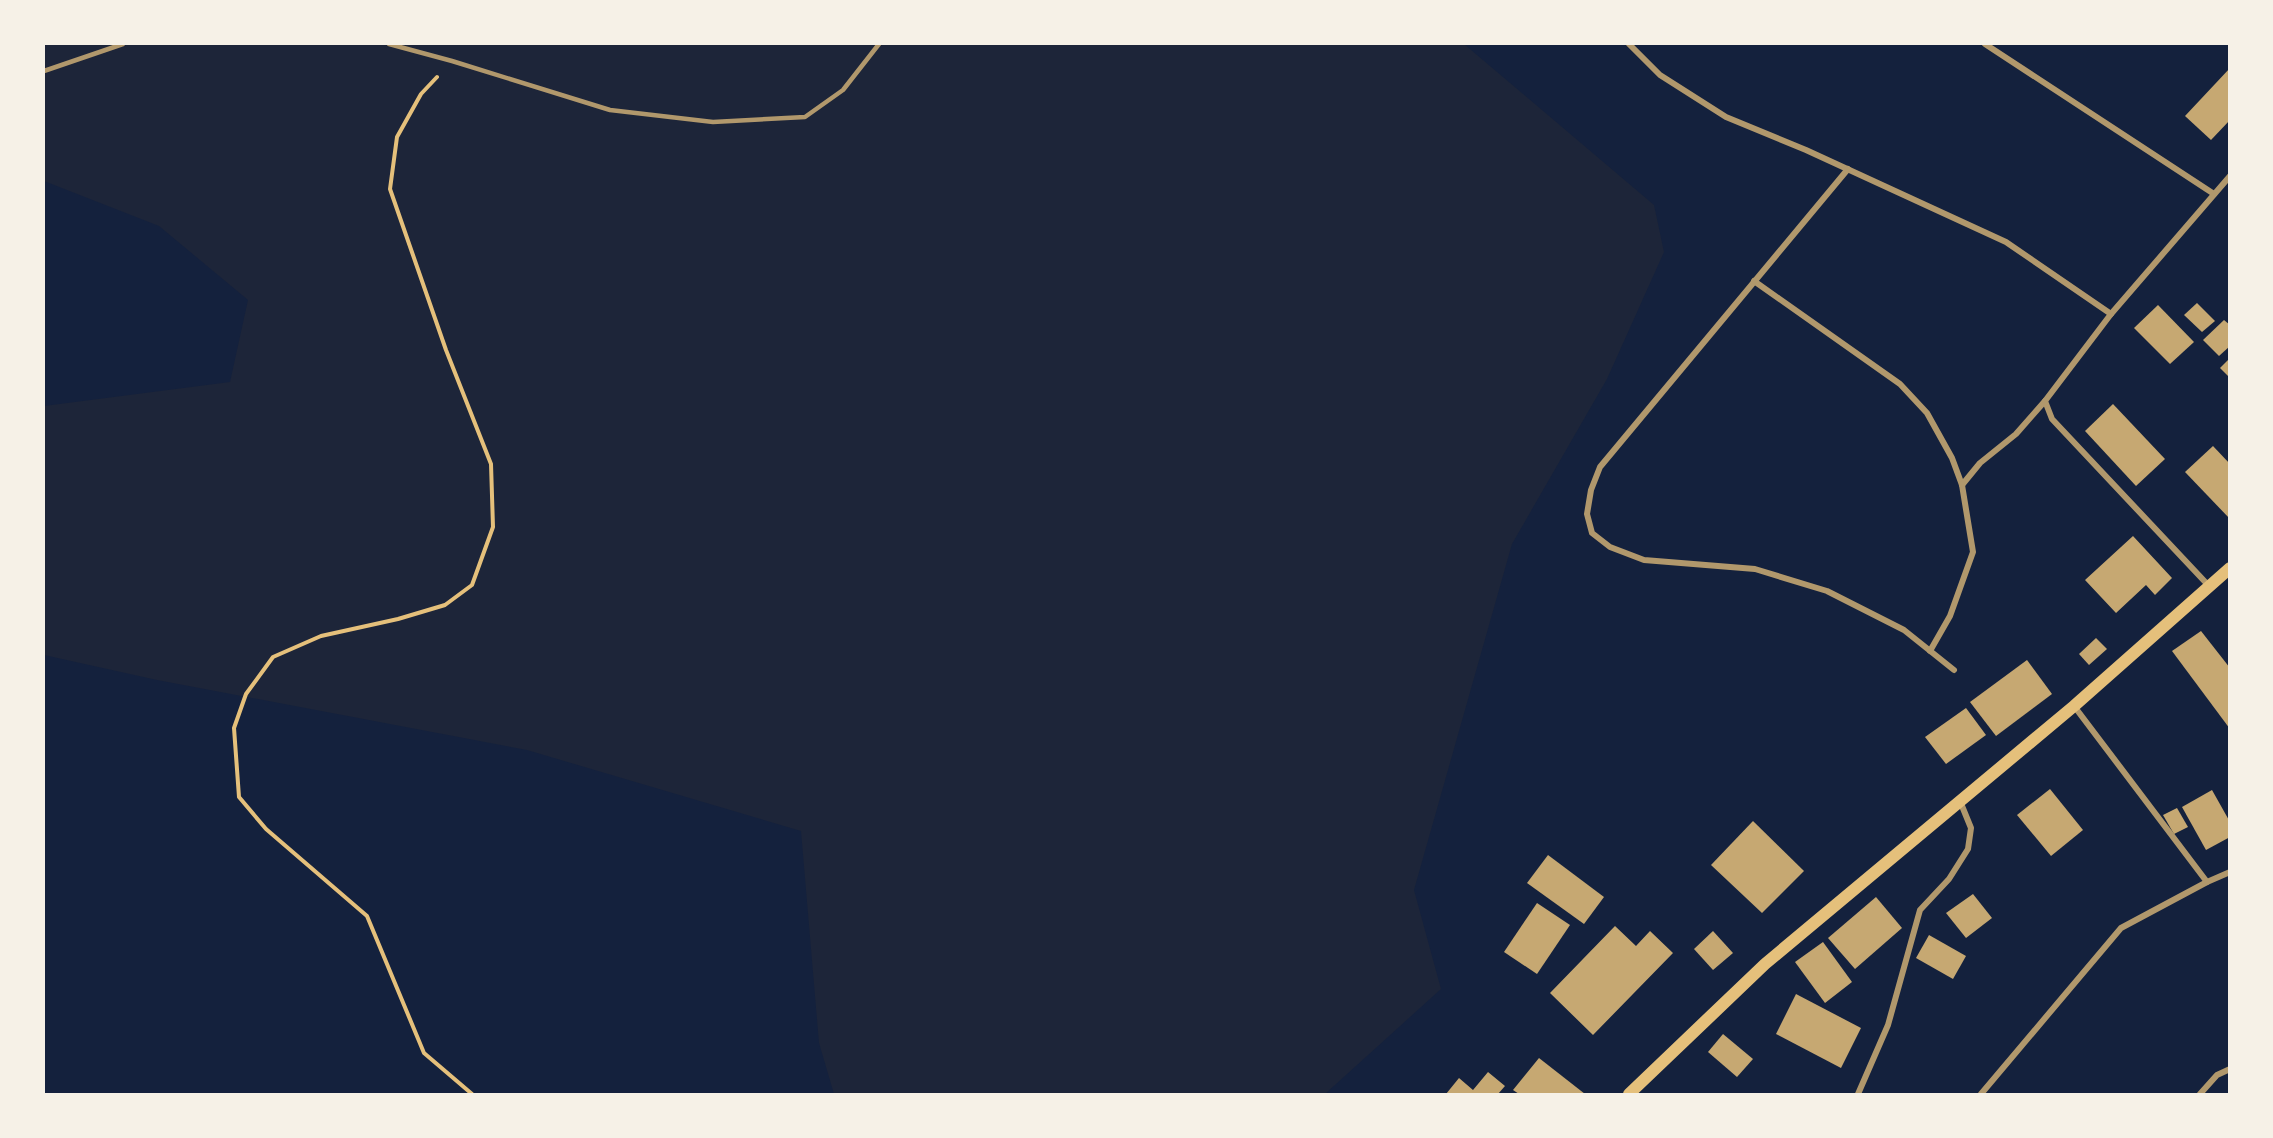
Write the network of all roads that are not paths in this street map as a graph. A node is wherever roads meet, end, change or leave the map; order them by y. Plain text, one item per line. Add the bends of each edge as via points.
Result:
1 (123, 44) edge
2 (389, 44) edge
3 (879, 44) edge
4 (1629, 44) edge
5 (1985, 44) edge
6 (44, 71) edge
7 (1848, 169) junction
8 (2229, 177) edge
9 (2214, 194) junction
10 (1754, 281) junction
11 (2111, 314) junction
12 (2045, 401) junction
13 (1962, 485) junction
14 (2229, 568) edge
15 (2210, 587) junction
16 (1930, 651) junction
17 (1954, 670) dead end
18 (2074, 706) junction
19 (1960, 800) junction
20 (2229, 872) edge
21 (2207, 882) junction
22 (2229, 1069) edge
23 (1629, 1095) edge
24 (1858, 1095) edge
25 (1980, 1095) edge
26 (2200, 1095) edge

1 - 6 lane
2 - 3 lane via 610,110 713,122 805,117 843,90
4 - 7 street via 1660,75 1726,117
5 - 9 street
7 - 10 street
7 - 11 street via 2006,242
8 - 9 street
9 - 11 street
10 - 13 street via 1900,384 1927,413
10 - 16 street via 1600,467 1587,514 1592,533 1610,547 1644,560 1755,570 1827,591 1904,630
11 - 12 street
12 - 13 street
12 - 15 street via 2052,419
13 - 16 street via 1973,552 1950,616
14 - 15 main road
15 - 18 main road
16 - 17 street
18 - 19 main road
18 - 21 street
19 - 23 main road via 1765,964
19 - 24 street via 1971,828 1968,849 1920,910 1888,1025
20 - 21 street
21 - 25 street via 2121,928
22 - 26 street via 2217,1075

